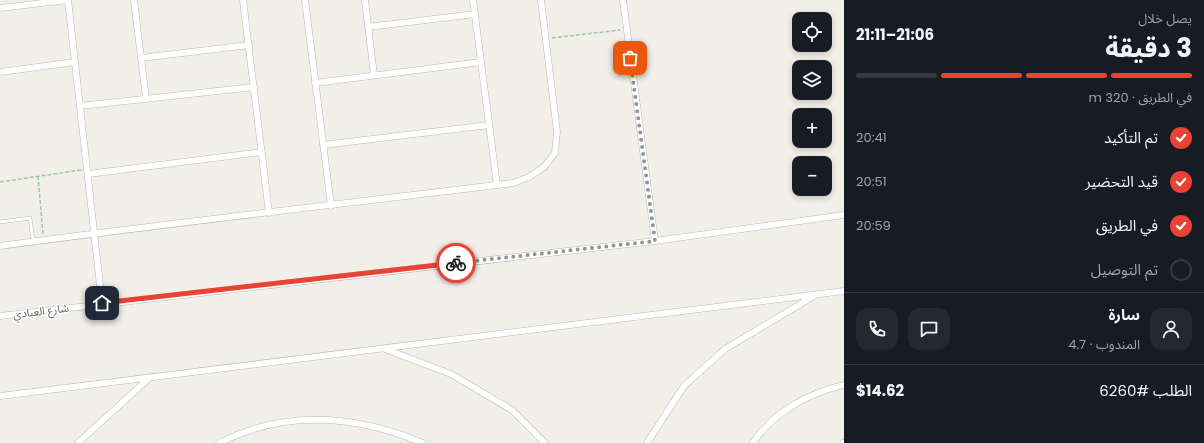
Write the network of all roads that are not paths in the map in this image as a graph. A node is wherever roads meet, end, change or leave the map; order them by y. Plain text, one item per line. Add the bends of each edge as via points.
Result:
1 (68, 0) edge
2 (134, 0) edge
3 (243, 0) edge
4 (305, 0) edge
5 (365, 0) edge
6 (473, 0) edge
7 (542, 0) edge
8 (623, 0) edge
9 (0, 8) edge
10 (475, 14) junction
11 (368, 27) junction
12 (249, 45) junction
13 (141, 58) junction
14 (75, 62) junction
15 (481, 62) junction
16 (0, 72) edge
17 (374, 75) junction
18 (315, 83) junction
19 (254, 87) junction
20 (146, 99) junction
21 (80, 106) junction
22 (489, 125) junction
23 (323, 145) junction
24 (262, 152) junction
25 (88, 171) junction
26 (497, 185) junction
27 (331, 206) junction
28 (269, 213) junction
29 (844, 215) edge
30 (0, 222) edge
31 (95, 233) junction
32 (33, 241) junction
33 (655, 241) junction
34 (0, 246) edge
35 (844, 291) edge
36 (818, 294) junction
37 (102, 303) junction
38 (0, 316) edge
39 (384, 348) junction
40 (148, 379) junction
41 (844, 385) edge
42 (0, 396) edge
43 (78, 443) edge
44 (219, 443) edge
45 (423, 443) edge
46 (545, 443) edge
47 (647, 443) edge
48 (753, 443) edge

1 - 9 street
1 - 14 street
2 - 13 street
3 - 12 street
4 - 18 street
5 - 11 street
6 - 10 street
7 - 26 street via 557,132 555,153 544,167 530,177
8 - 33 street
10 - 11 street
10 - 15 street
11 - 17 street
12 - 13 street
12 - 19 street
13 - 20 street
14 - 16 street
14 - 21 street
15 - 17 street
15 - 22 street
17 - 18 street
18 - 23 street
19 - 20 street
19 - 24 street
20 - 21 street
21 - 25 street
22 - 23 street
22 - 26 street
23 - 27 street
24 - 25 street
24 - 28 street
25 - 31 street
26 - 27 street
27 - 28 street
28 - 31 street
29 - 33 street, شارع العبادي
30 - 32 lane via 30,218
31 - 32 street
31 - 37 street
32 - 34 street
33 - 37 street, شارع العبادي
35 - 36 street
36 - 39 street
36 - 47 street via 725,349 684,386
37 - 38 street, شارع العبادي
39 - 40 street
39 - 46 street via 451,374 512,410
40 - 42 street
40 - 43 street
41 - 48 street via 818,392 794,404 774,419
44 - 45 street via 271,424 307,419 346,421 376,427

